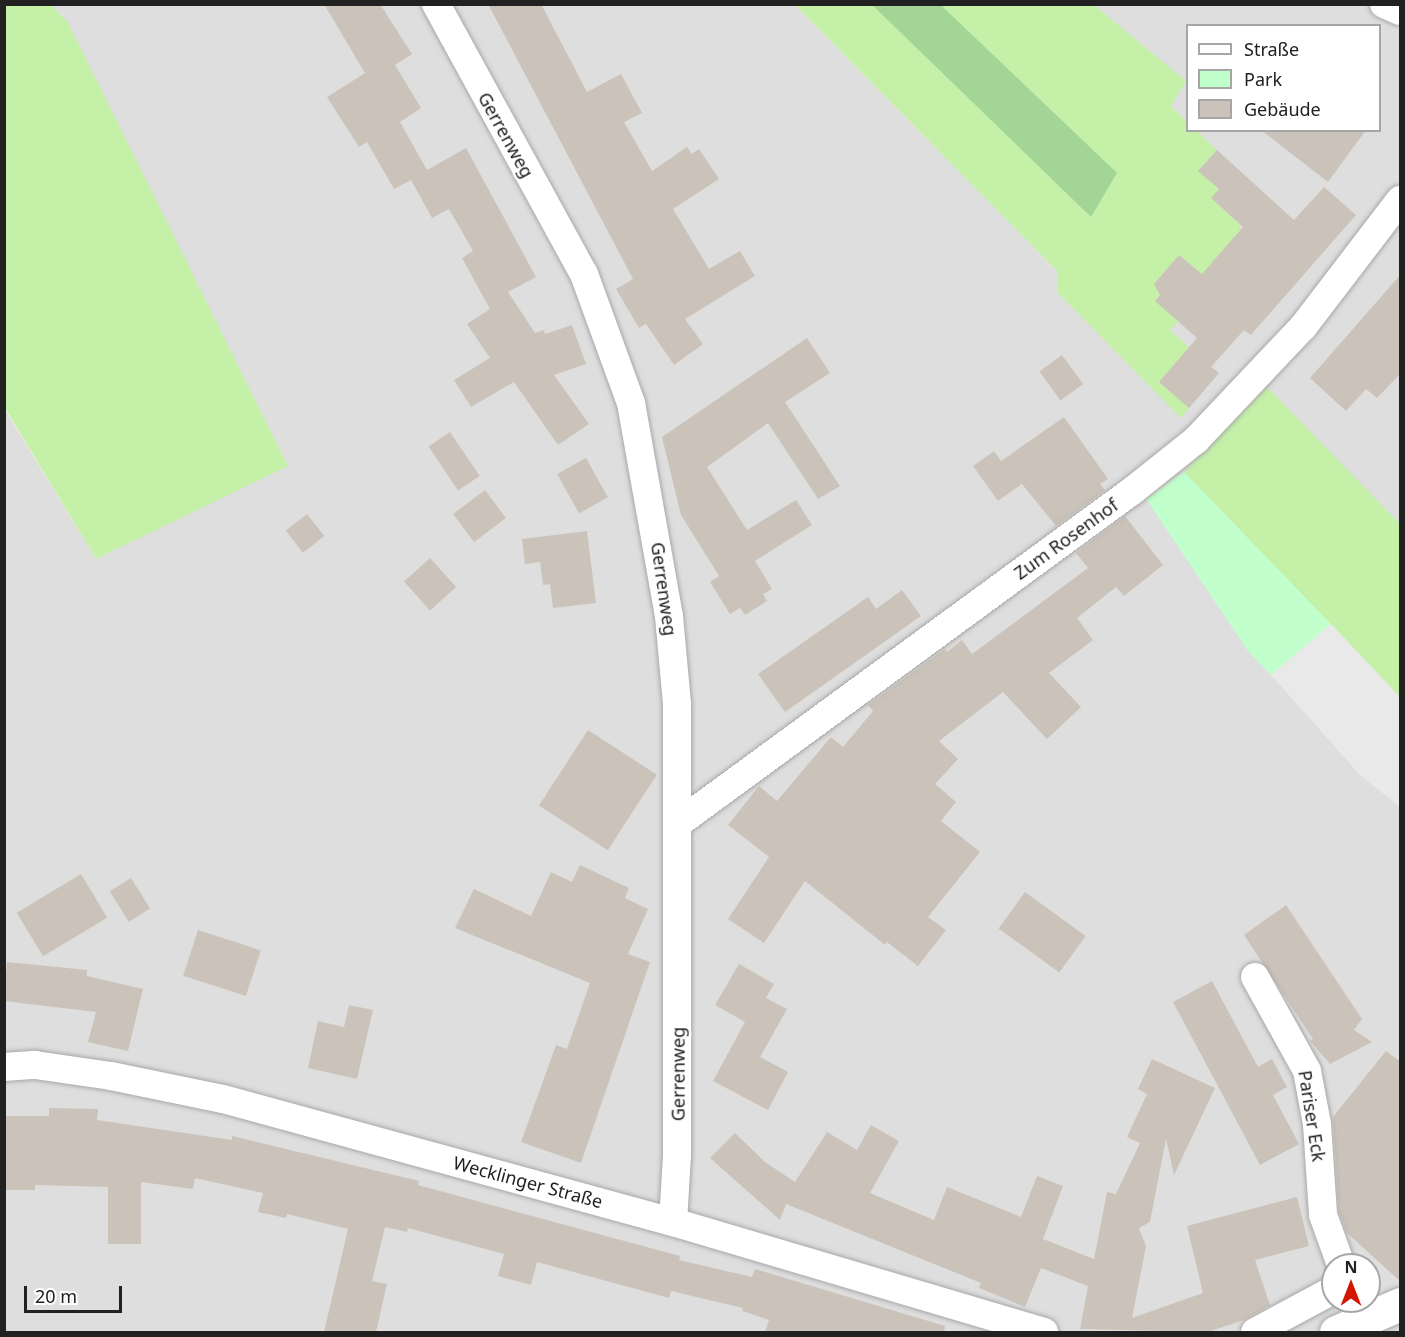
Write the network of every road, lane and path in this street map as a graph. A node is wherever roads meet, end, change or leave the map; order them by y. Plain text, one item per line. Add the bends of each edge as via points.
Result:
1 (436, 4) edge
2 (1384, 4) edge
3 (1401, 11) edge
4 (1401, 200) edge
5 (680, 822) junction
6 (1255, 977) dead end
7 (4, 1067) edge
8 (673, 1222) junction
9 (1337, 1253) edge
10 (1321, 1296) edge
11 (1401, 1304) edge
12 (1355, 1322) edge
13 (1044, 1332) edge
14 (1255, 1332) edge

1 - 5 street, Gerrenweg via 584,274 632,402 669,616 677,704
2 - 3 street
4 - 5 street, Zum Rosenhof via 1303,327 1196,440
5 - 8 street, Gerrenweg
6 - 9 street, Pariser Eck via 1307,1071 1317,1124 1323,1215
7 - 8 street, Wecklinger Straße via 35,1065 224,1099
8 - 13 street, Wecklinger Straße
10 - 14 street
11 - 12 street

